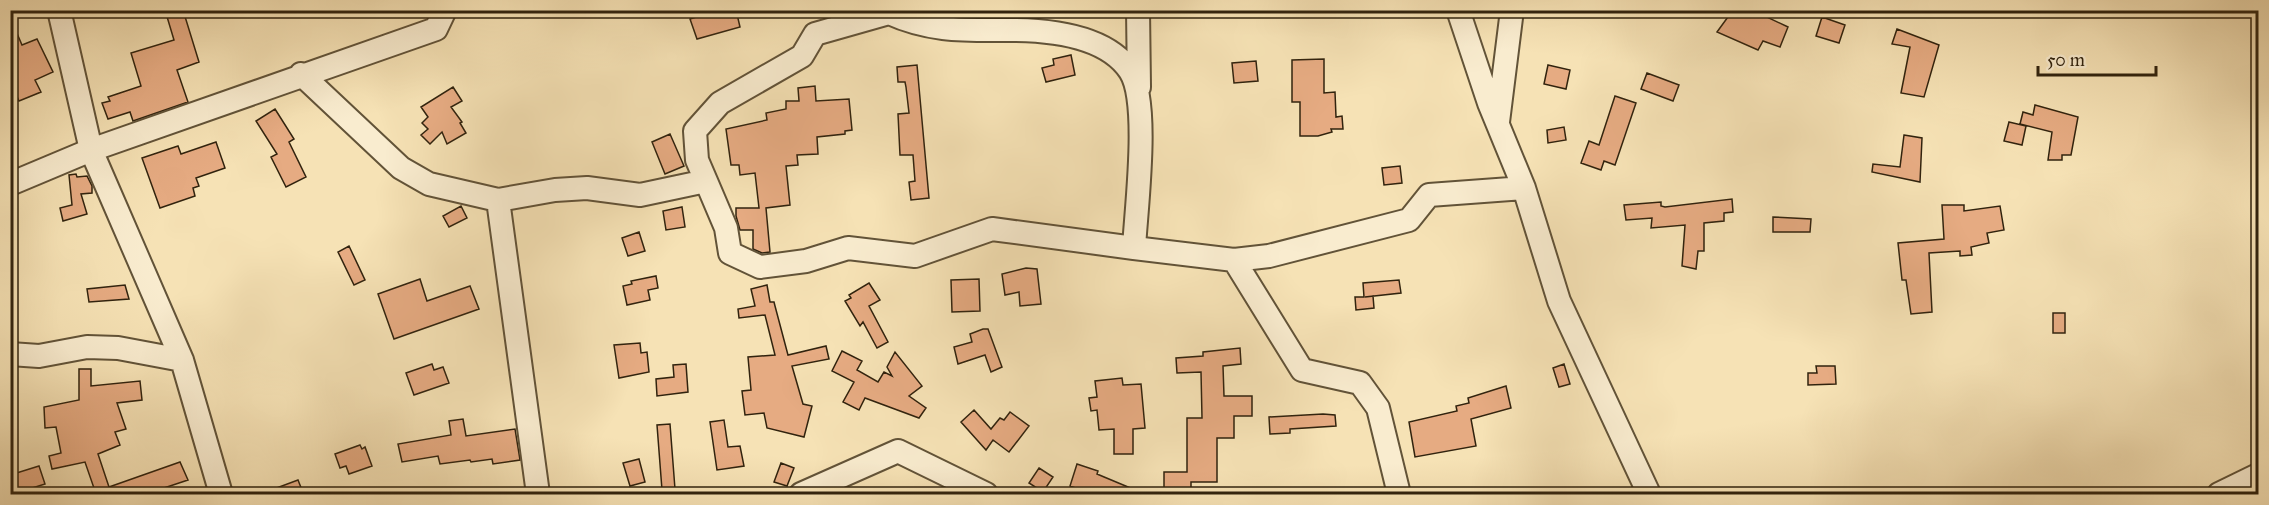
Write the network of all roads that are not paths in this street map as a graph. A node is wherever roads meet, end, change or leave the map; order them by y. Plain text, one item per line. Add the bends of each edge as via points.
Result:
1 (59, 10) edge
2 (445, 10) edge
3 (1138, 10) edge
4 (1458, 10) edge
5 (1512, 10) edge
6 (301, 74) junction
7 (1139, 91) junction
8 (1498, 126) junction
9 (91, 150) junction
10 (706, 181) junction
11 (10, 184) edge
12 (1524, 188) junction
13 (498, 200) junction
14 (1134, 248) junction
15 (1234, 260) junction
16 (10, 354) edge
17 (182, 360) junction
18 (2259, 475) edge
19 (221, 495) edge
20 (538, 495) edge
21 (801, 495) edge
22 (986, 495) edge
23 (1399, 495) edge
24 (1649, 495) edge
25 (2218, 495) edge

1 - 9 street
2 - 6 street via 436,29
3 - 7 street
4 - 8 street
5 - 8 street
6 - 9 street
6 - 13 street via 401,168 429,184
7 - 10 street via 1130,71 1108,51 1091,44 1046,31 915,25 889,13 815,34 802,56 720,104 695,131 697,160
7 - 14 street
8 - 12 street
9 - 11 street
9 - 17 street
10 - 13 street via 640,195 566,189
10 - 14 street via 726,228 730,253 760,267 806,261 849,248 915,256 992,229
12 - 15 street via 1429,195 1408,220 1301,250
12 - 24 street via 1558,301
13 - 20 street
14 - 15 street
15 - 23 street via 1302,370 1360,383 1378,408
16 - 17 street via 39,356 87,347 118,348
17 - 19 street
18 - 25 street
21 - 22 street via 898,451

